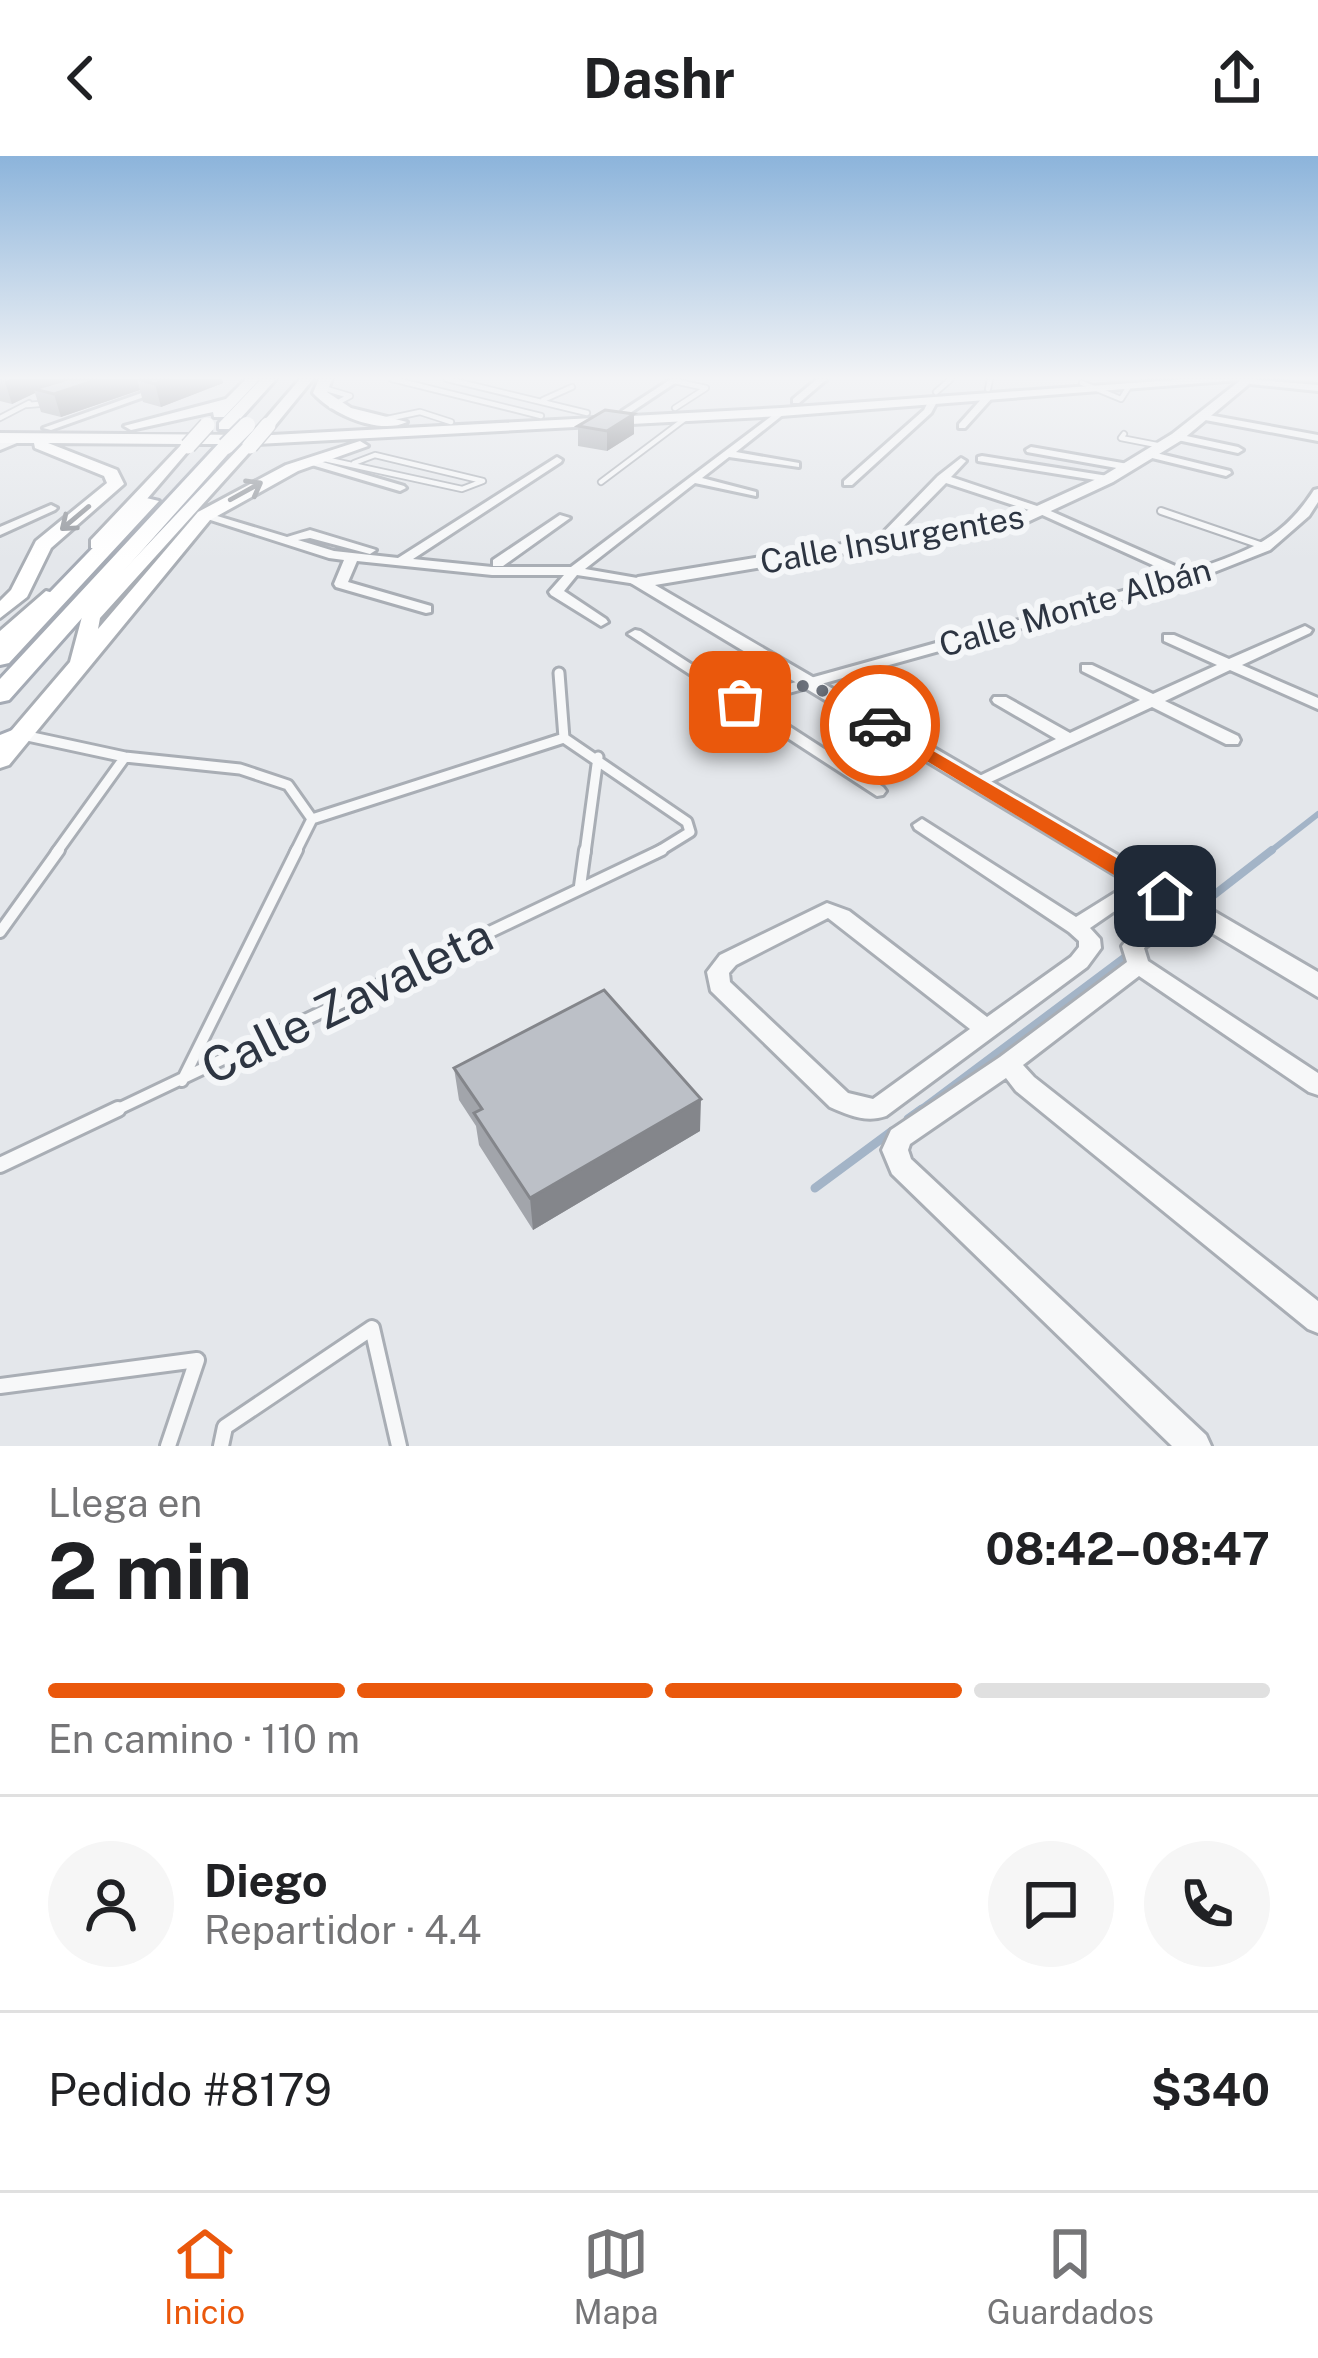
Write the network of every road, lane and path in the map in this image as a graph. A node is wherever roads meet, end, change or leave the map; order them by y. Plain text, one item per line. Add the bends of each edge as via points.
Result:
1 (22, 439) joint
2 (72, 439) edge
3 (219, 439) edge
4 (219, 439) edge
5 (219, 439) edge
6 (219, 439) edge
7 (281, 439) edge
8 (402, 439) edge
9 (651, 439) edge
10 (745, 439) edge
11 (897, 439) edge
12 (1124, 439) edge
13 (1174, 439) edge
14 (1188, 439) edge
15 (0, 447) edge
16 (371, 449) junction
17 (1031, 450) dead end
18 (1155, 450) junction
19 (1238, 450) dead end
20 (726, 453) junction
21 (982, 459) dead end
22 (314, 460) junction
23 (557, 460) dead end
24 (961, 461) dead end
25 (354, 463) junction
26 (795, 465) dead end
27 (1128, 467) junction
28 (1226, 473) dead end
29 (942, 478) junction
30 (1108, 478) junction
31 (692, 479) junction
32 (601, 482) dead end
33 (848, 483) dead end
34 (400, 488) dead end
35 (1318, 492) edge
36 (752, 494) dead end
37 (50, 508) dead end
38 (1042, 511) junction
39 (1161, 511) dead end
40 (204, 516) junction
41 (1312, 517) edge
42 (564, 518) dead end
43 (0, 531) edge
44 (290, 539) junction
45 (877, 546) junction
46 (1266, 547) junction
47 (352, 557) junction
48 (404, 560) junction
49 (498, 563) junction
50 (518, 568) junction
51 (574, 571) junction
52 (1189, 577) junction
53 (638, 582) junction
54 (426, 609) dead end
55 (601, 622) dead end
56 (3, 630) edge
57 (1305, 630) dead end
58 (635, 634) dead end
59 (1169, 638) dead end
60 (0, 658) edge
61 (79, 664) junction
62 (1229, 665) junction
63 (1087, 668) dead end
64 (559, 673) dead end
65 (811, 684) junction
66 (0, 694) edge
67 (1000, 700) dead end
68 (1152, 700) junction
69 (740, 702) junction
70 (1317, 703) edge
71 (564, 738) junction
72 (1069, 739) junction
73 (10, 740) edge
74 (1232, 740) dead end
75 (598, 757) junction
76 (124, 758) junction
77 (0, 760) edge
78 (976, 782) junction
79 (877, 791) dead end
80 (312, 819) junction
81 (922, 825) dead end
82 (1144, 884) junction
83 (580, 886) junction
84 (1186, 908) junction
85 (1076, 927) junction
86 (0, 932) edge
87 (1138, 965) junction
88 (1313, 976) edge
89 (986, 1029) junction
90 (1008, 1064) junction
91 (182, 1082) junction
92 (1318, 1085) edge
93 (0, 1166) edge
94 (1318, 1319) edge
95 (0, 1386) edge
96 (168, 1446) edge
97 (221, 1446) edge
98 (399, 1446) edge
99 (1195, 1446) edge

1 - 15 street
1 -> 56 main road via 111,473 116,484 43,544
2 - 7 main road
3 - 56 main road
4 - 60 main road
5 - 61 main road via 90,617
6 - 66 main road
8 - 16 main road
9 - 32 lane
10 - 20 street
11 - 33 street
12 - 18 lane
13 - 18 street, Calle Insurgentes
14 - 19 street
16 - 22 main road
16 - 25 lane
16 - 25 lane via 483,481 462,489
17 - 27 street
18 - 27 street, Calle Insurgentes
18 - 28 street
20 - 26 street
20 - 31 street
21 - 30 street
22 - 25 lane
22 - 34 street
40 -> 22 main road
23 - 48 street
24 - 29 street
27 - 30 street, Calle Insurgentes
29 - 38 street
29 - 45 street
30 - 38 street, Calle Insurgentes
31 - 36 street
31 - 51 street
35 - 41 street, Calle Monte Albán
37 - 43 street
38 - 45 street, Calle Insurgentes
38 - 52 street
39 - 46 lane
40 - 44 street
40 - 61 main road
41 - 46 street, Calle Monte Albán
42 - 49 street
44 - 47 street
44 - 48 street via 310,534
45 - 53 street, Calle Insurgentes
46 - 52 street, Calle Monte Albán
47 - 48 street
47 - 54 street via 340,584
48 - 49 street
48 - 50 street
49 - 50 street
50 - 51 street
51 - 53 street
51 - 55 street via 556,592
52 - 65 street, Calle Monte Albán
53 - 65 street
57 - 62 street
58 - 69 street
59 - 62 street
61 - 73 main road
62 - 68 street
62 - 70 street
63 - 68 street
64 - 71 lane
65 - 69 street, Calle Monte Albán
65 - 78 street
67 - 72 street
68 - 72 street
68 - 74 street
69 - 79 street
71 - 75 lane
71 - 80 lane
72 - 78 street
73 - 76 lane
73 - 77 main road
75 - 83 lane
75 - 83 lane, Calle Zavaleta via 687,821 690,832
76 - 80 lane via 288,784
76 - 86 lane
78 - 82 street
80 - 91 lane
81 - 85 street
82 - 84 street
82 - 85 street
83 - 91 lane, Calle Zavaleta
84 - 87 street via 1132,946
84 - 88 street
85 - 89 street via 1090,947 1079,962
87 - 90 street
87 - 92 street
89 - 89 street via 877,1109 855,1107 838,1100 719,985 718,972 827,910
90 - 94 street
90 - 99 street via 900,1136 902,1166
91 - 93 lane, Calle Zavaleta
95 - 96 lane via 197,1360
97 - 98 lane via 225,1427 372,1328

